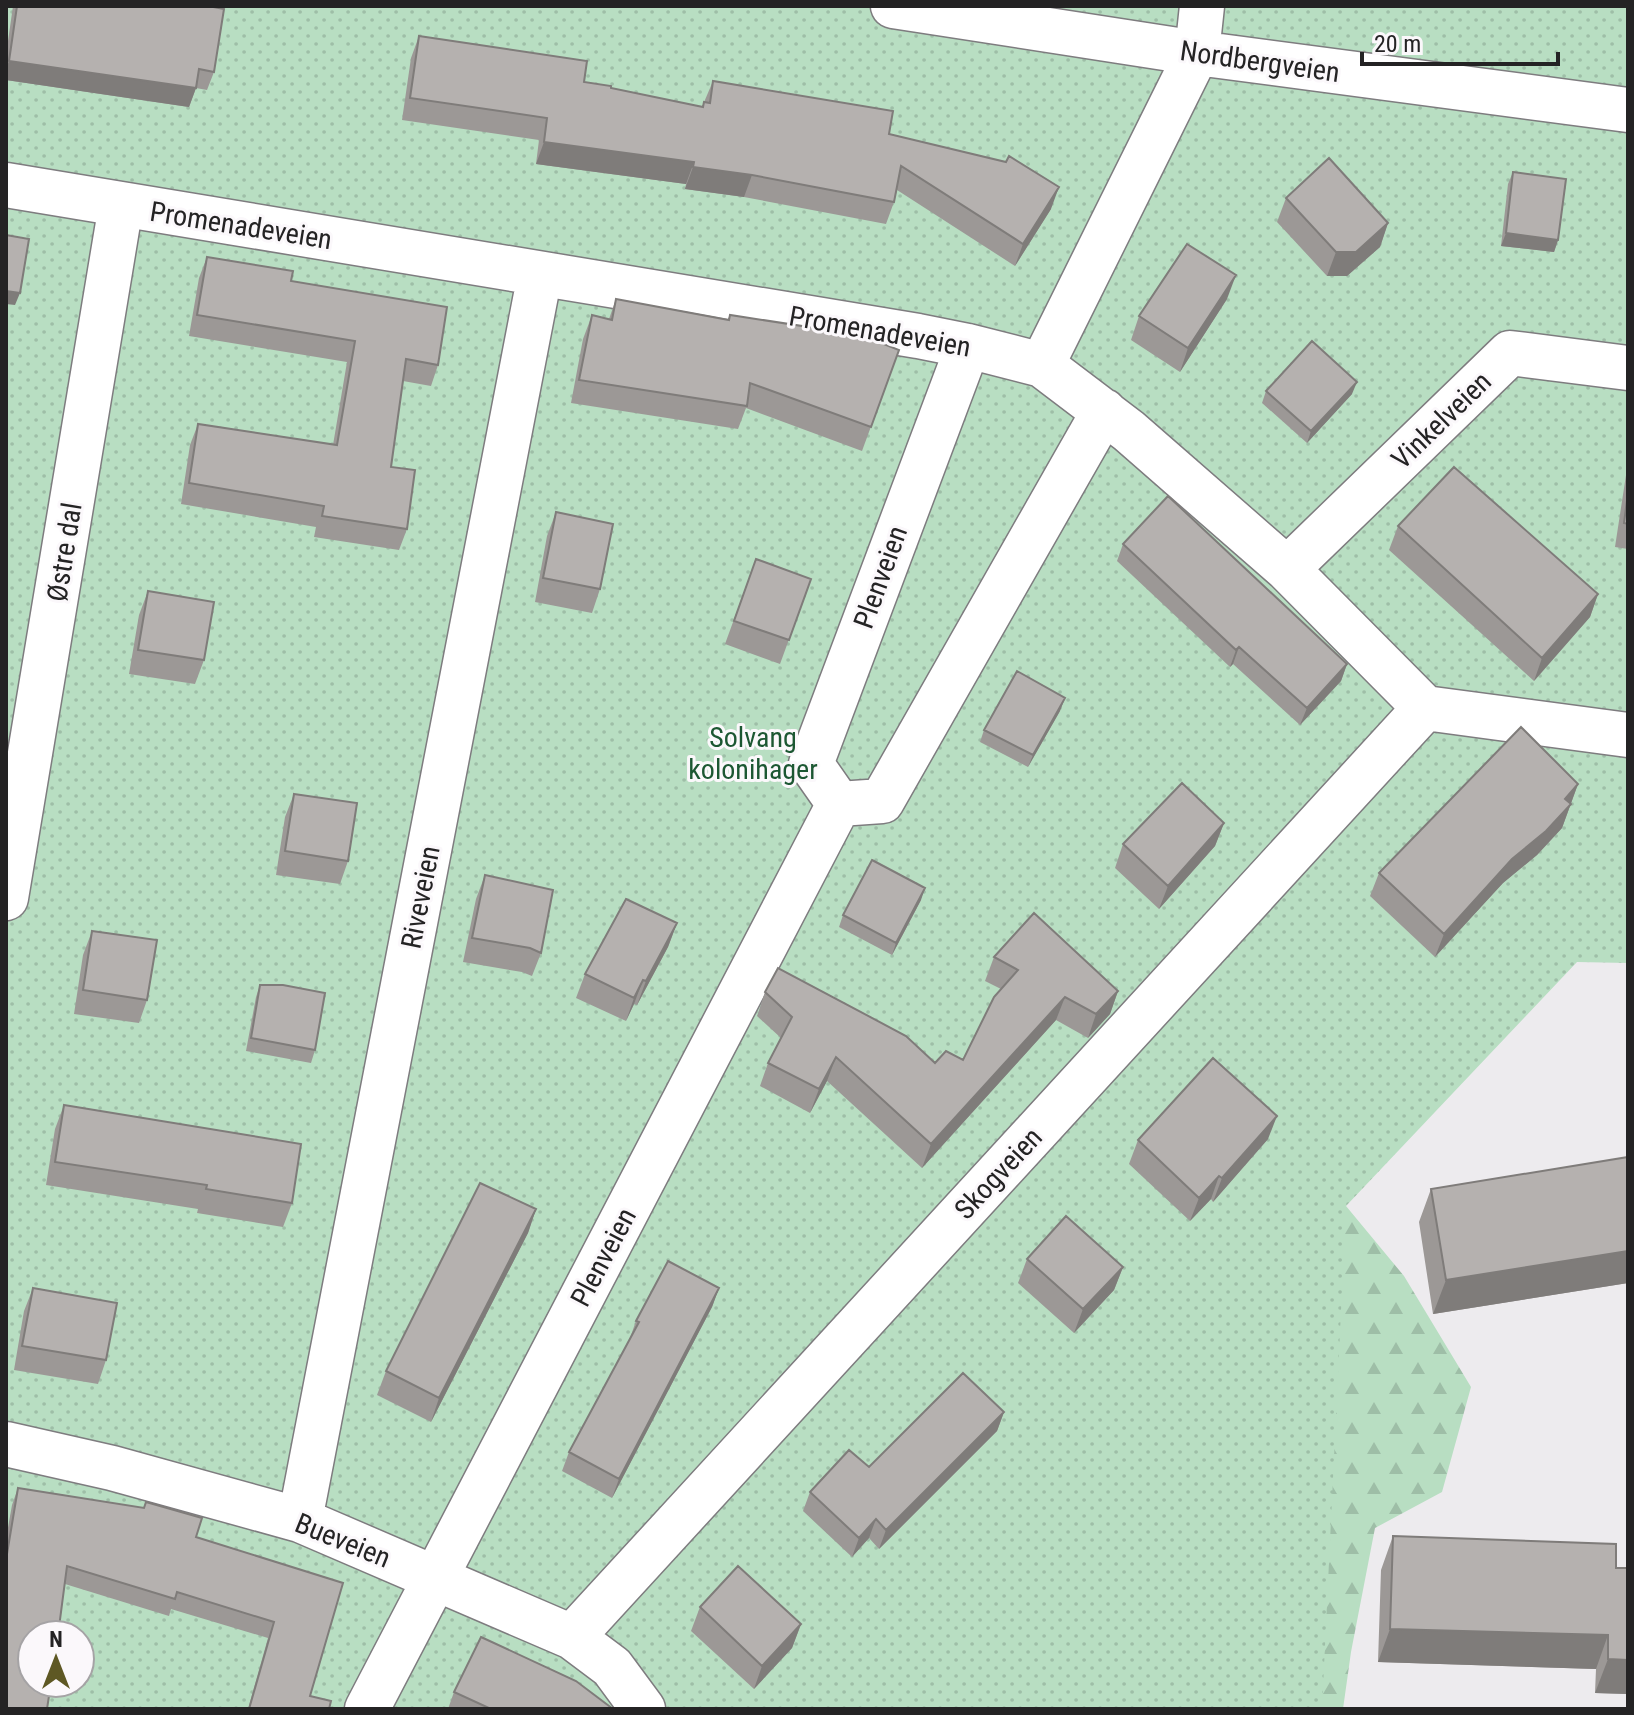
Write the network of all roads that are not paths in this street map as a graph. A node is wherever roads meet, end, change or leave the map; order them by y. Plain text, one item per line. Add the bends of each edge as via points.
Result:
1 (893, 6) edge
2 (1202, 6) edge
3 (1197, 53) junction
4 (1628, 110) edge
5 (6, 185) edge
6 (121, 205) junction
7 (540, 274) junction
8 (968, 346) junction
9 (1042, 365) junction
10 (1628, 368) edge
11 (1104, 411) junction
12 (1287, 569) junction
13 (1425, 708) junction
14 (1628, 735) edge
15 (839, 804) junction
16 (6, 898) edge
17 (6, 1444) edge
18 (300, 1520) junction
19 (435, 1578) junction
20 (572, 1637) junction
21 (367, 1709) edge
22 (643, 1709) edge

1 - 3 street, Nordbergveien
2 - 3 street
3 - 4 street, Nordbergveien
3 - 9 street
5 - 6 street, Promenadeveien
6 - 7 street, Promenadeveien
6 - 16 street, Østre dal
7 - 8 street, Promenadeveien
7 - 18 street, Riveveien
8 - 9 street, Promenadeveien
8 - 15 street, Plenveien via 811,764
9 - 11 street, Promenadeveien
10 - 12 street, Vinkelveien via 1510,353
11 - 12 street, Promenadeveien
11 - 15 street via 882,801
12 - 13 street, Promenadeveien
13 - 14 street
13 - 20 street, Skogveien
15 - 19 street, Plenveien
17 - 18 street, Bueveien
18 - 19 street, Bueveien
19 - 20 street, Bueveien
19 - 21 street, Plenveien
20 - 22 street, Bueveien via 612,1667

